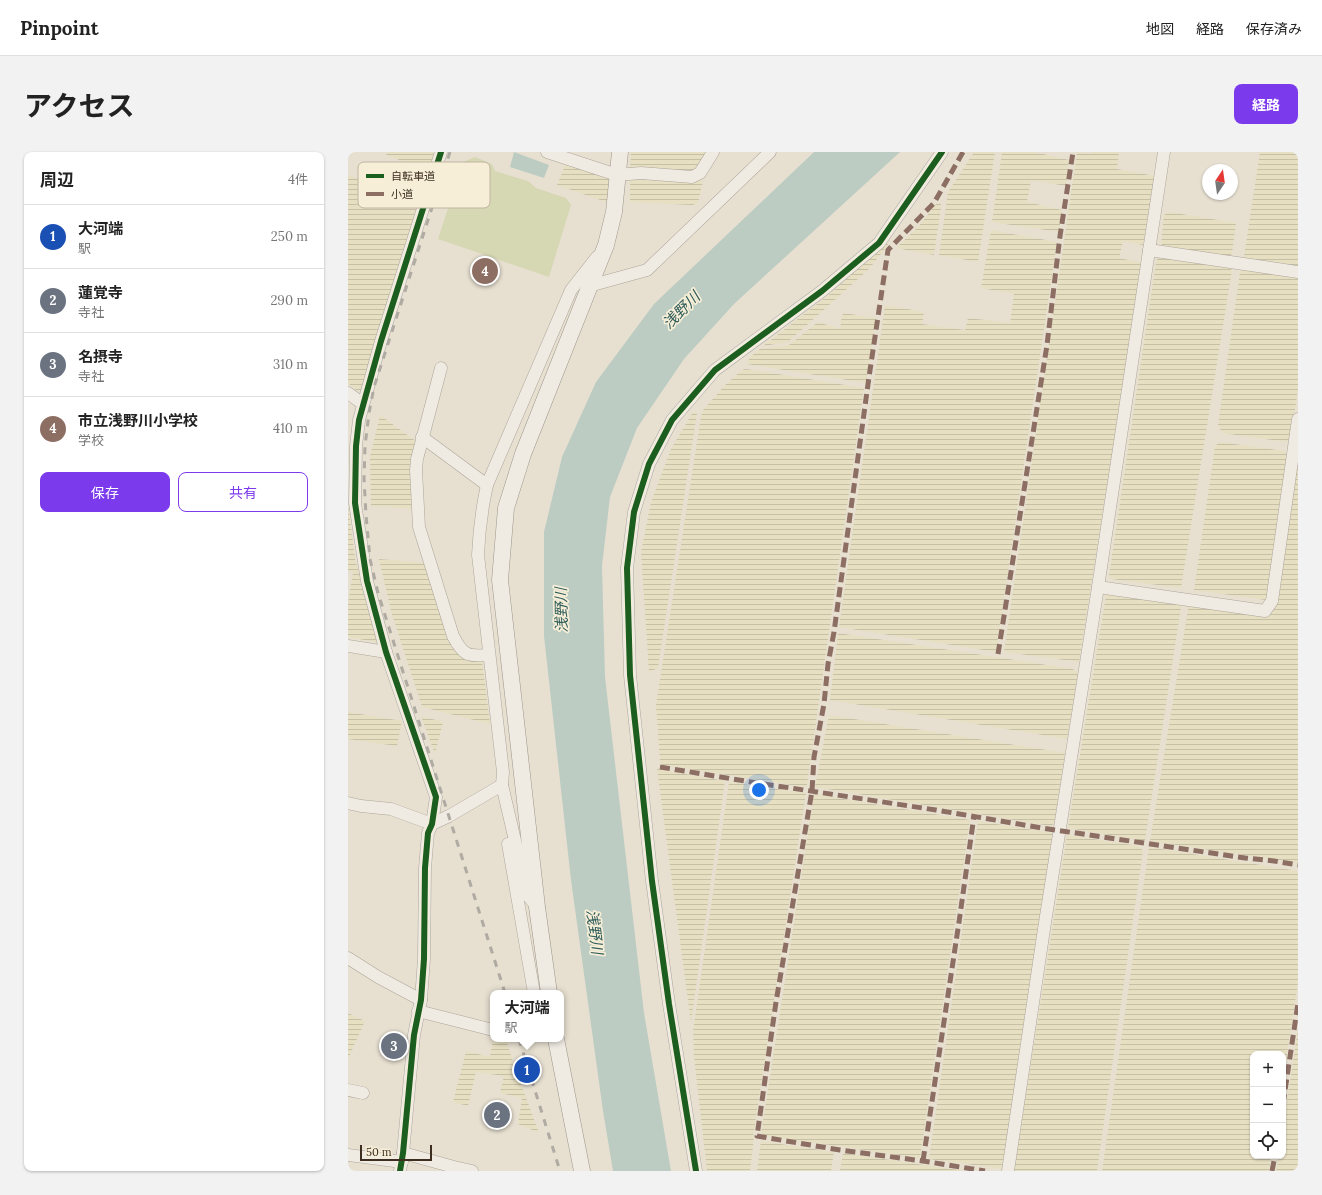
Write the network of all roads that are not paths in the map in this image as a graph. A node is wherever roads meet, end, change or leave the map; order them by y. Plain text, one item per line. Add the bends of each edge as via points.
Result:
1 (441, 152) edge
2 (546, 152) edge
3 (620, 152) edge
4 (712, 152) edge
5 (770, 152) edge
6 (942, 152) edge
7 (1164, 152) edge
8 (438, 162) edge
9 (617, 175) junction
10 (423, 208) edge
11 (606, 245) junction
12 (1149, 250) junction
13 (1298, 272) edge
14 (590, 286) junction
15 (441, 368) dead end
16 (348, 393) edge
17 (363, 404) junction
18 (1298, 419) edge
19 (422, 437) junction
20 (488, 485) junction
21 (352, 502) edge
22 (1098, 587) junction
23 (348, 646) edge
24 (386, 652) junction
25 (488, 655) junction
26 (500, 786) junction
27 (348, 803) edge
28 (432, 824) junction
29 (537, 907) junction
30 (348, 958) edge
31 (534, 990) edge
32 (549, 990) edge
33 (419, 1005) junction
34 (490, 1029) edge
35 (557, 1042) edge
36 (348, 1090) edge
37 (362, 1093) dead end
38 (348, 1155) edge
39 (402, 1162) edge
40 (454, 1169) edge
41 (472, 1171) edge
42 (582, 1171) edge
43 (696, 1171) edge
44 (1008, 1171) edge

1 - 8 street
2 - 9 street
3 - 9 street
4 - 9 street via 700,172 692,177 641,173
5 - 14 street via 647,270
6 - 43 street via 879,243 822,291 715,370 672,420 649,464 634,512 627,568 630,675 653,889
7 - 12 street
9 - 11 street via 614,212
10 - 17 street
11 - 14 street
11 - 20 street via 572,290
12 - 13 street
12 - 22 street
14 - 29 street via 523,454 506,508 500,580
15 - 19 street
16 - 17 street
17 - 21 street via 356,446
18 - 22 street via 1272,601 1265,611
19 - 20 street
19 - 25 street via 416,470 419,528 453,636 465,653 473,656
20 - 25 street via 479,531 478,555
21 - 24 street via 367,581
22 - 44 street
23 - 24 street
24 - 28 street via 436,797
25 - 26 street via 503,772
26 - 28 street
26 - 29 street via 528,896
26 - 31 street
27 - 28 street via 391,808
28 - 33 street via 428,833 425,868 424,959
29 - 32 street
30 - 33 street
33 - 34 street
33 - 39 street
35 - 42 street
36 - 37 street
38 - 39 street
39 - 40 street
40 - 41 street

